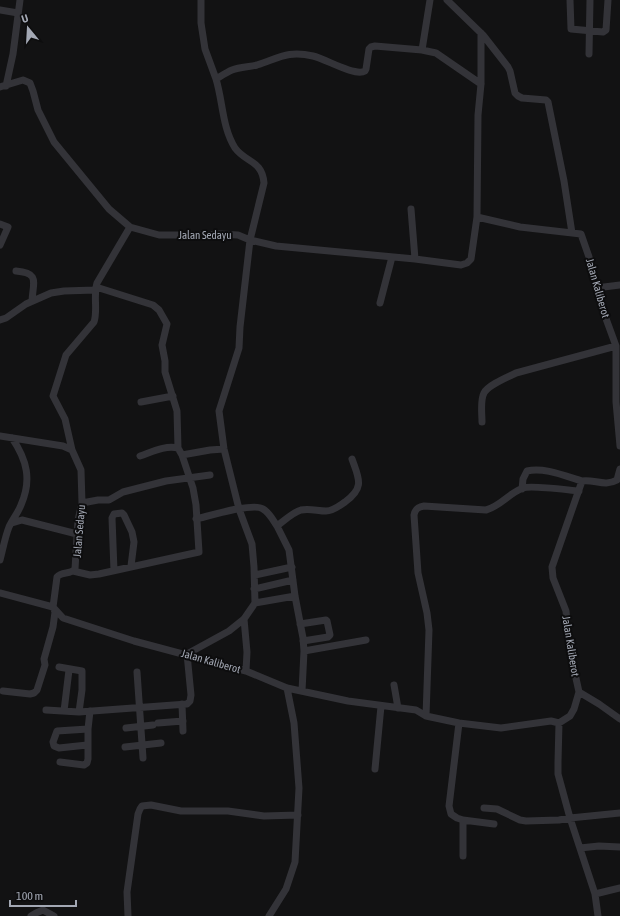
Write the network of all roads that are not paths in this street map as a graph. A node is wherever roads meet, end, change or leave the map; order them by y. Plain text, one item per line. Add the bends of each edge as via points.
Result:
1 (20, 0) edge
2 (201, 0) edge
3 (430, 0) edge
4 (447, 0) edge
5 (570, 0) edge
6 (590, 0) edge
7 (608, 0) edge
8 (0, 10) edge
9 (18, 14) junction
10 (589, 31) junction
11 (481, 33) junction
12 (422, 50) junction
13 (588, 54) dead end
14 (216, 79) junction
15 (481, 84) junction
16 (3, 86) edge
17 (412, 209) dead end
18 (477, 217) junction
19 (0, 224) edge
20 (130, 227) junction
21 (572, 233) junction
22 (250, 240) junction
23 (0, 245) edge
24 (392, 257) junction
25 (415, 259) junction
26 (16, 271) dead end
27 (620, 285) edge
28 (596, 288) junction
29 (96, 289) junction
30 (32, 301) junction
31 (380, 303) dead end
32 (0, 320) edge
33 (616, 346) junction
34 (173, 396) junction
35 (141, 402) dead end
36 (482, 422) dead end
37 (0, 436) edge
38 (12, 438) junction
39 (620, 446) edge
40 (178, 448) junction
41 (224, 449) junction
42 (72, 450) junction
43 (182, 455) junction
44 (140, 456) dead end
45 (352, 458) dead end
46 (620, 469) edge
47 (210, 475) dead end
48 (189, 478) junction
49 (582, 481) junction
50 (618, 481) edge
51 (522, 489) junction
52 (578, 491) junction
53 (82, 503) junction
54 (239, 509) junction
55 (196, 519) junction
56 (12, 522) junction
57 (277, 526) junction
58 (77, 534) junction
59 (0, 560) edge
60 (131, 566) junction
61 (292, 567) junction
62 (73, 571) junction
63 (114, 571) junction
64 (255, 575) junction
65 (293, 580) junction
66 (254, 589) junction
67 (0, 593) edge
68 (295, 596) junction
69 (255, 603) junction
70 (53, 607) junction
71 (244, 618) junction
72 (300, 624) junction
73 (366, 640) dead end
74 (303, 641) junction
75 (304, 651) junction
76 (187, 654) junction
77 (59, 667) dead end
78 (69, 670) junction
79 (246, 671) junction
80 (137, 672) dead end
81 (394, 685) dead end
82 (287, 688) junction
83 (3, 691) dead end
84 (302, 691) junction
85 (579, 692) junction
86 (182, 704) junction
87 (381, 706) junction
88 (140, 707) junction
89 (398, 708) junction
90 (46, 710) dead end
91 (64, 711) junction
92 (90, 711) junction
93 (79, 712) junction
94 (426, 716) junction
95 (620, 718) edge
96 (183, 720) junction
97 (459, 723) junction
98 (559, 723) junction
99 (141, 726) junction
100 (126, 728) dead end
101 (88, 729) junction
102 (184, 731) dead end
103 (161, 743) dead end
104 (87, 745) junction
105 (142, 745) junction
106 (125, 747) dead end
107 (143, 758) dead end
108 (60, 762) dead end
109 (375, 769) dead end
110 (484, 808) dead end
111 (620, 813) edge
112 (298, 815) junction
113 (570, 818) junction
114 (463, 820) junction
115 (494, 824) dead end
116 (620, 847) edge
117 (580, 848) junction
118 (463, 856) dead end
119 (620, 888) edge
120 (595, 894) junction
121 (32, 916) edge
122 (54, 916) edge
123 (128, 916) edge
124 (269, 916) edge
125 (598, 916) edge

1 - 9 street
2 - 14 street via 200,23 205,49
3 - 12 street
4 - 11 street
5 - 10 street via 571,29
6 - 10 street
7 - 10 street via 606,30
8 - 9 street
9 - 16 street via 13,54
10 - 13 street
11 - 15 street, Jalan Sedayu
11 - 21 street via 509,69 515,93 522,98 546,100 550,105
12 - 14 street via 371,47 368,49 365,71 360,73 314,56 289,53 255,65 233,69
12 - 15 street via 436,53
14 - 22 street via 229,137 236,149 263,174 264,183
15 - 18 street, Jalan Sedayu via 478,115
16 - 20 street via 23,80 30,83 38,110 54,142 109,209
17 - 25 street
18 - 21 street via 520,227
18 - 25 street, Jalan Sedayu via 471,259 467,263 461,265
19 - 23 street via 8,227
20 - 22 street, Jalan Sedayu via 159,235 220,234 238,235
20 - 29 street
21 - 28 street, Jalan Kaliberot via 581,234 584,240
22 - 24 street, Jalan Sedayu via 276,246
22 - 41 street via 239,348 219,411
24 - 25 street, Jalan Sedayu
24 - 31 street
26 - 30 street via 27,272 32,276
27 - 28 street
28 - 33 street, Jalan Kaliberot
29 - 30 street via 51,293
29 - 34 street via 148,303 159,310 167,324 162,345 164,372
29 - 42 street, Jalan Sedayu via 94,322 66,355 53,396 65,419
30 - 32 street
33 - 36 street via 516,373 501,380 484,393
33 - 39 street, Jalan Kaliberot via 616,402
34 - 35 street
34 - 40 street via 177,411
37 - 38 street
38 - 42 street via 63,446
38 - 56 street via 22,452 27,491
40 - 43 street
40 - 44 street via 162,448
41 - 43 street
41 - 54 street
42 - 53 street, Jalan Sedayu via 80,470
43 - 48 street
45 - 57 street via 359,478 355,494 338,507 326,511 303,510
46 - 50 street
47 - 48 street
48 - 53 street via 123,492 109,500
48 - 55 street via 196,504
49 - 50 street via 609,484
49 - 51 street via 534,469 524,475
49 - 52 street, Jalan Kaliberot
51 - 52 street via 534,487
51 - 94 street via 486,510 424,506 417,508 414,515 418,574 429,630
52 - 85 street, Jalan Kaliberot via 552,573 566,611 570,651
53 - 58 street, Jalan Sedayu
54 - 55 street
54 - 57 street via 261,507
54 - 64 street via 252,544
55 - 60 street via 199,552
56 - 58 street via 22,520
56 - 59 street
57 - 61 street via 289,550
58 - 62 street, Jalan Sedayu via 76,565
60 - 63 street
60 - 63 street via 134,542 132,532 122,513 114,514
61 - 64 street
61 - 65 street
62 - 63 street via 94,575
62 - 70 street, Jalan Sedayu via 61,573 57,577
64 - 66 street
65 - 66 street
65 - 68 street
66 - 69 street
67 - 70 street, Jalan Kaliberot
68 - 69 street
68 - 72 street
69 - 71 street
70 - 76 street, Jalan Kaliberot via 62,618 134,641
70 - 83 street via 53,627 44,659 45,665 36,690 30,694
71 - 76 street via 229,631
71 - 79 street via 248,652
72 - 74 street
72 - 74 street via 326,620 330,634 328,637
73 - 75 street
74 - 75 street
75 - 84 street
76 - 79 street, Jalan Kaliberot
76 - 86 street via 191,698 189,703
77 - 78 street
78 - 91 street
78 - 93 street via 82,671
79 - 82 street, Jalan Kaliberot
80 - 88 street
81 - 89 street
82 - 84 street, Jalan Kaliberot
82 - 112 street via 294,723 300,788
84 - 87 street, Jalan Kaliberot
85 - 95 street
85 - 98 street, Jalan Kaliberot via 570,716
86 - 88 street
86 - 96 street
87 - 89 street, Jalan Kaliberot
87 - 109 street
88 - 92 street
88 - 99 street
89 - 94 street, Jalan Kaliberot via 416,710
90 - 91 street
91 - 93 street
92 - 93 street
92 - 101 street
94 - 97 street, Jalan Kaliberot
96 - 99 street
96 - 102 street
97 - 98 street, Jalan Kaliberot via 501,728 551,721
97 - 114 street via 449,806 451,814
98 - 113 street via 558,774
99 - 100 street
99 - 105 street
101 - 104 street
101 - 104 street via 58,731 53,742 54,746 59,748
103 - 105 street
104 - 108 street via 88,760 85,764
105 - 106 street
105 - 107 street
110 - 113 street via 497,809 526,821
111 - 113 street
112 - 123 street via 264,816 228,811 186,811 151,805 142,806 138,814 127,892
112 - 124 street via 295,862 291,877
113 - 117 street
114 - 115 street
114 - 118 street
116 - 117 street
117 - 120 street
119 - 120 street
120 - 125 street
121 - 122 street via 43,910

